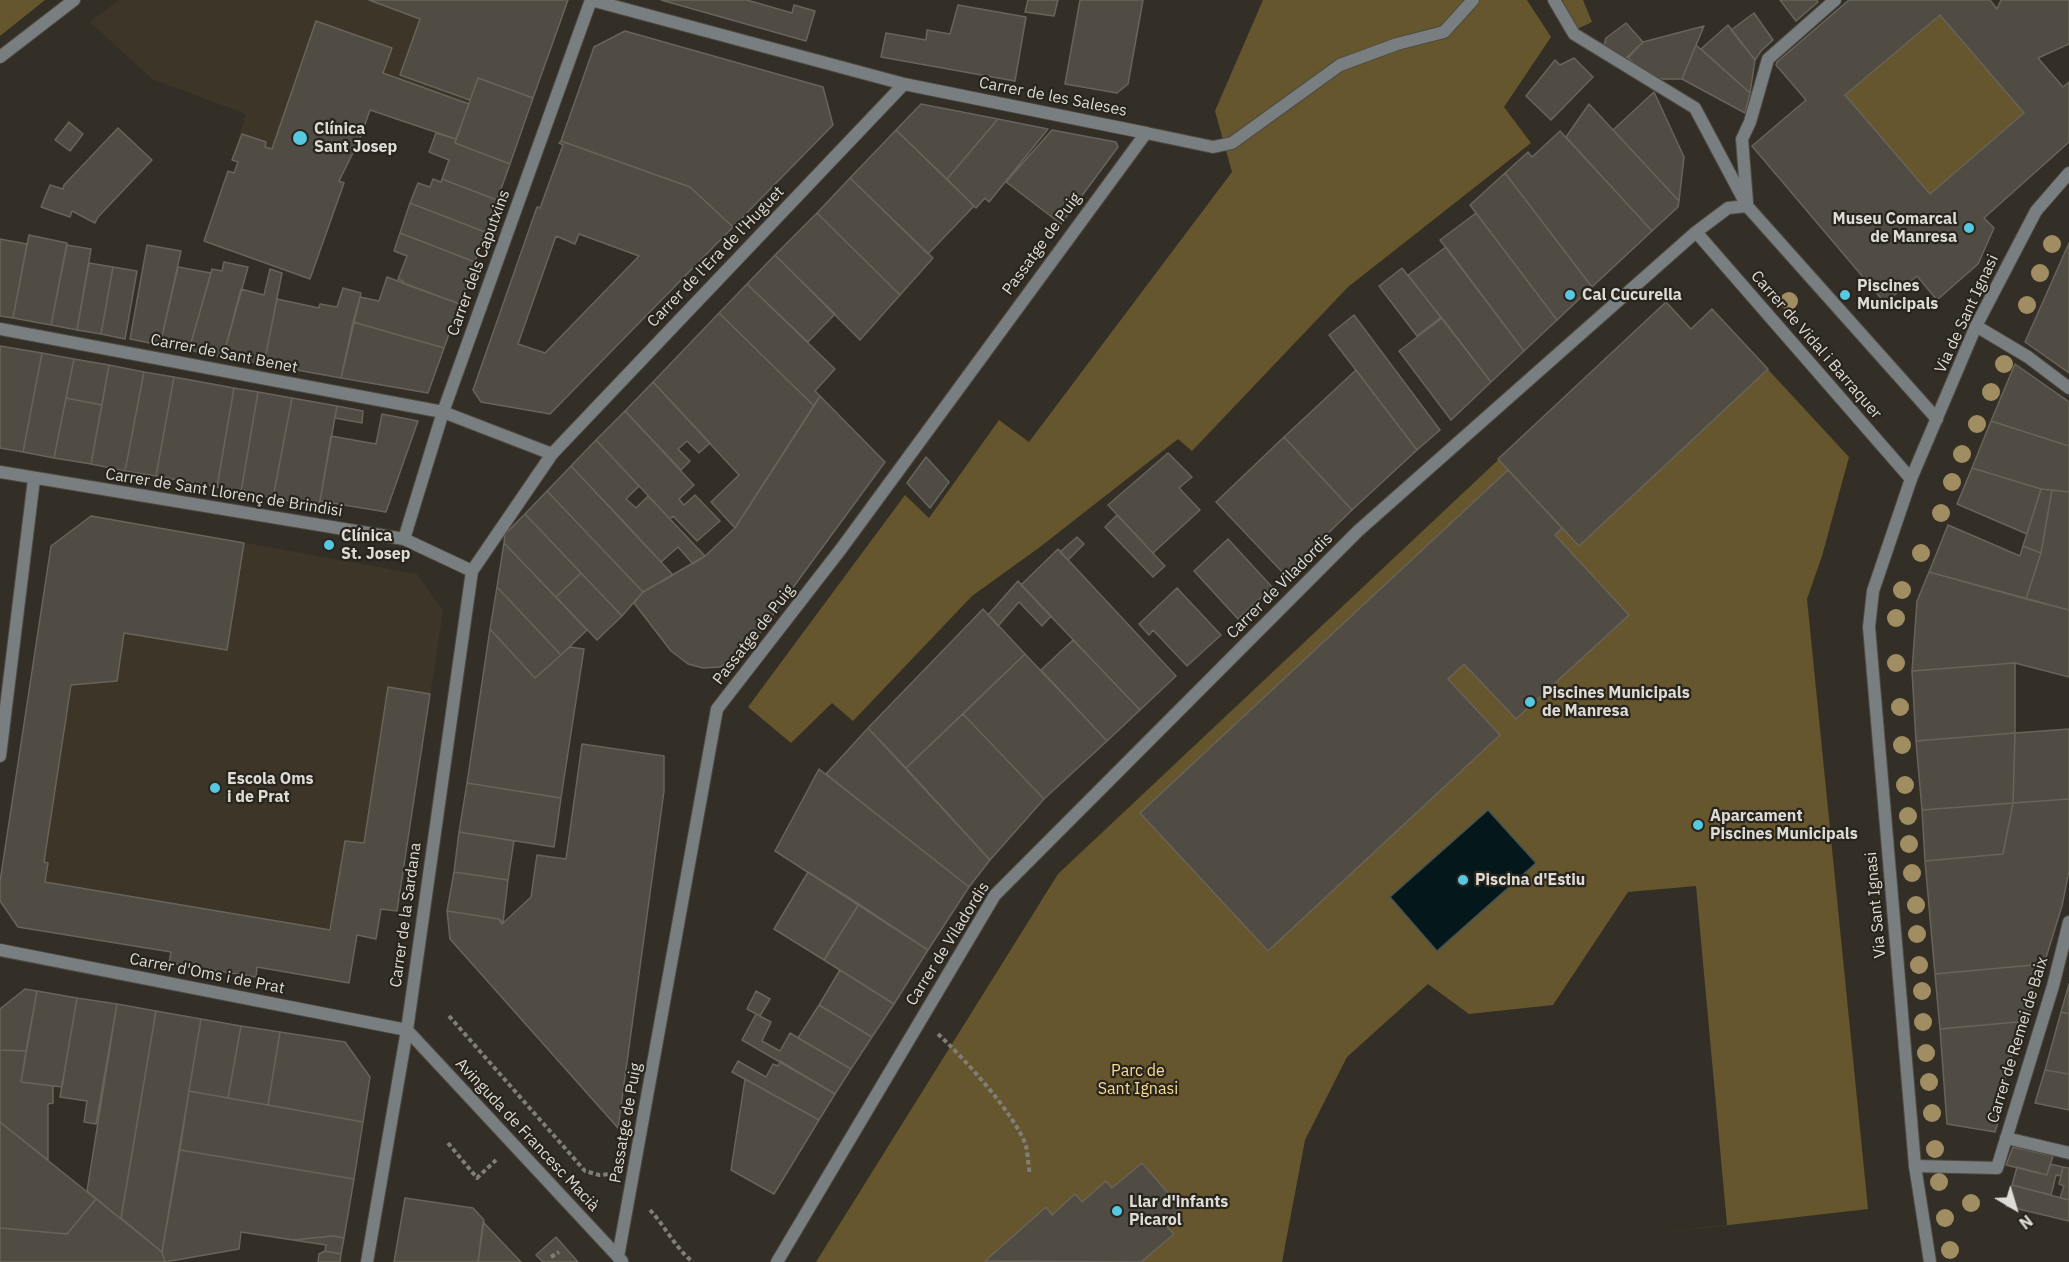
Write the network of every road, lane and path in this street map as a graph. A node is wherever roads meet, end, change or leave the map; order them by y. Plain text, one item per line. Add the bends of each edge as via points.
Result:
1 (74, 0) edge
2 (591, 0) edge
3 (1473, 0) edge
4 (1554, 0) edge
5 (1835, 0) edge
6 (1, 57) edge
7 (904, 84) junction
8 (1146, 133) junction
9 (2069, 173) edge
10 (1747, 206) junction
11 (1696, 232) junction
12 (1976, 326) junction
13 (0, 328) edge
14 (2069, 388) edge
15 (443, 412) junction
16 (1937, 419) junction
17 (552, 454) junction
18 (0, 472) edge
19 (34, 479) junction
20 (1911, 479) junction
21 (404, 539) junction
22 (471, 571) junction
23 (0, 756) edge
24 (2069, 922) edge
25 (0, 950) edge
26 (449, 1016) dead end
27 (921, 1020) junction
28 (407, 1030) junction
29 (2006, 1138) junction
30 (448, 1143) dead end
31 (2069, 1153) edge
32 (1915, 1166) junction
33 (1030, 1174) dead end
34 (477, 1178) dead end
35 (631, 1188) junction
36 (560, 1252) dead end
37 (551, 1257) dead end
38 (621, 1259) edge
39 (367, 1262) edge
40 (693, 1262) edge
41 (777, 1262) edge
42 (1930, 1262) edge

1 - 6 street
2 - 7 street, Carrer de les Saleses
2 - 15 street, Carrer dels Caputxins
3 - 8 street, Carrer de les Saleses via 1444,33 1397,44 1340,65 1232,143 1213,147
4 - 10 street via 1574,34 1695,108
5 - 10 street via 1768,59 1742,139
7 - 8 street, Carrer de les Saleses
7 - 17 street, Carrer de l'Era de l'Huguet
8 - 35 street, Passatge de Puig via 841,549 717,709
9 - 12 street, Via de Sant Ignasi via 2036,211
10 - 11 street, Carrer de Viladordis via 1728,208
10 - 16 street
11 - 20 street, Carrer de Vidal i Barraquer
11 - 27 street, Carrer de Viladordis via 1358,531 1003,886
12 - 14 street via 2028,357
12 - 16 street, Via de Sant Ignasi
13 - 15 street, Carrer de Sant Benet
15 - 17 street
15 - 21 street, Carrer dels Caputxins
16 - 20 street, Via de Sant Ignasi
17 - 22 street, Carrer de l'Era de l'Huguet
18 - 19 street, Carrer de Sant Llorenç de Brindisi
19 - 21 street, Carrer de Sant Llorenç de Brindisi
19 - 23 street
20 - 32 street, Via Sant Ignasi via 1873,591 1869,627
21 - 22 street, Carrer de Sant Llorenç de Brindisi
22 - 28 street, Carrer de la Sardana
24 - 29 street, Carrer de Remei de Baix
25 - 28 street, Carrer d'Oms i de Prat
26 - 35 path via 585,1171 599,1175 617,1173
27 - 33 path via 968,1064 1003,1109 1026,1145
27 - 41 street, Carrer de Viladordis
28 - 38 street, Avinguda de Francesc Macià
28 - 39 street, Carrer de la Sardana
29 - 31 street
29 - 32 street, Carrer de Remei de Baix via 1996,1167
30 - 34 path
32 - 42 street, Via Sant Ignasi
35 - 38 street, Passatge de Puig
35 - 40 path
36 - 37 path

